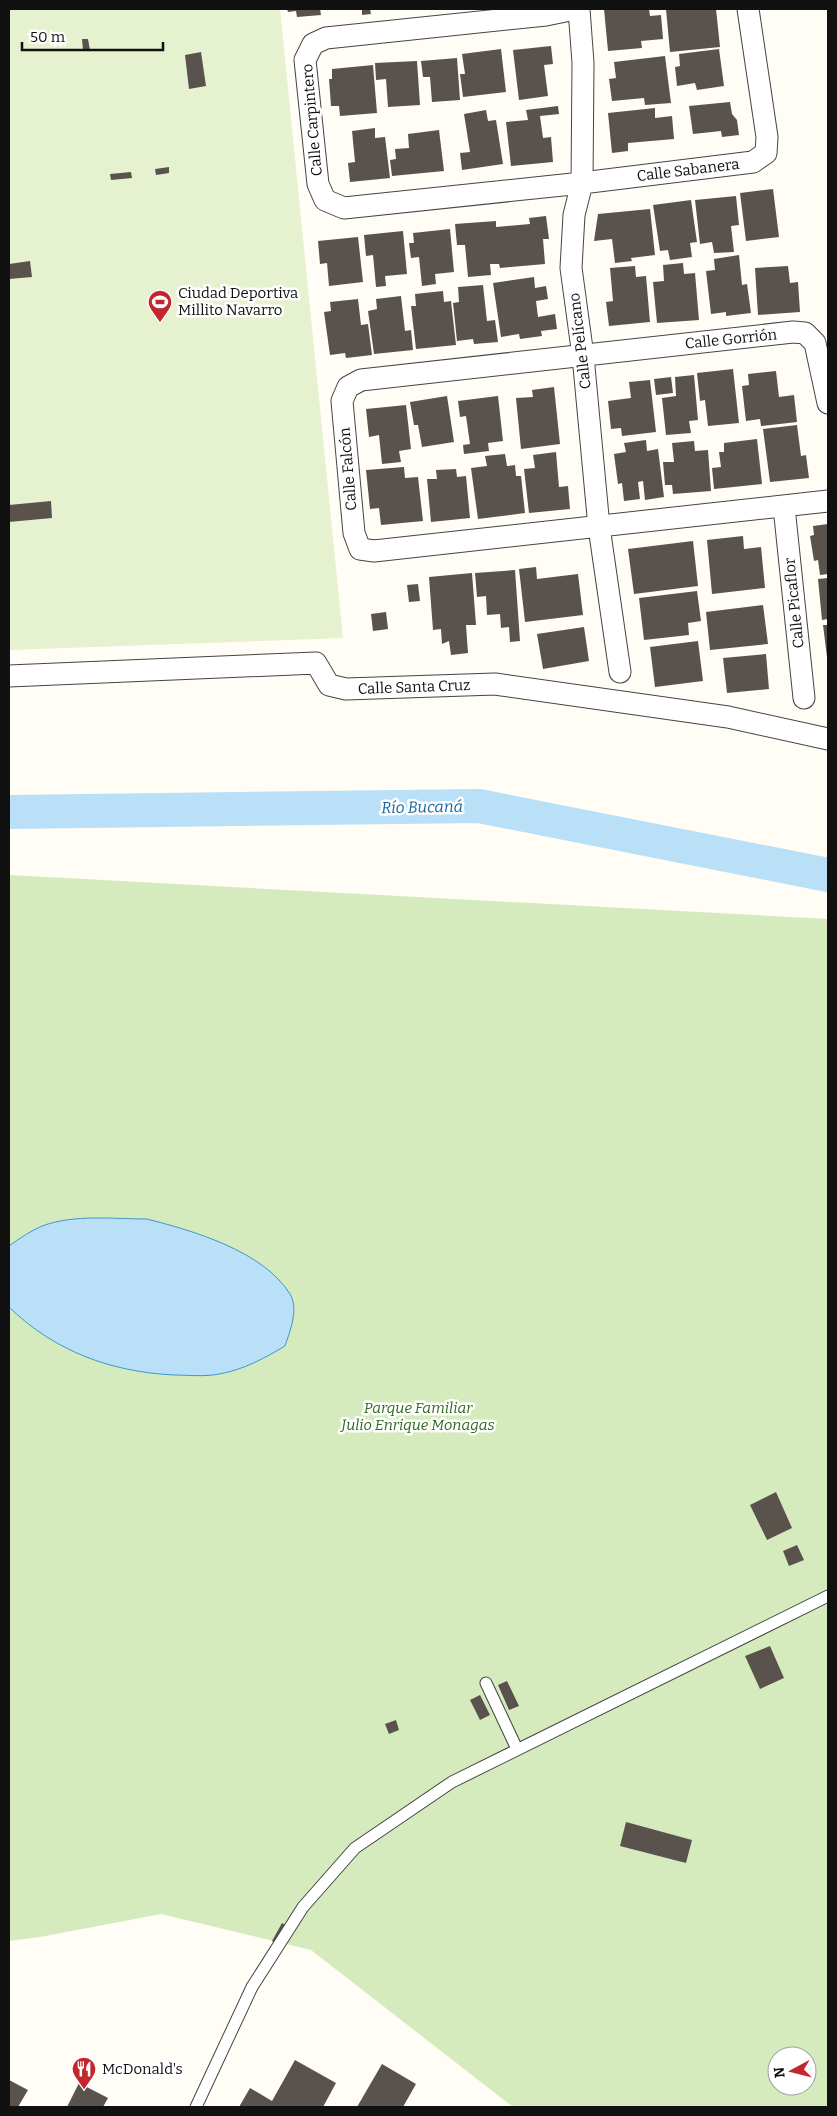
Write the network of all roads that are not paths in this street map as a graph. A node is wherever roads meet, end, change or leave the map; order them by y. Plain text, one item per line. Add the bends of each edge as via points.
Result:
1 (575, 9) edge
2 (579, 9) edge
3 (748, 9) edge
4 (582, 184) junction
5 (583, 356) junction
6 (828, 403) edge
7 (828, 502) edge
8 (784, 507) junction
9 (599, 527) junction
10 (620, 672) dead end
11 (9, 676) edge
12 (804, 698) dead end
13 (828, 739) edge
14 (828, 1596) edge
15 (486, 1683) dead end
16 (517, 1749) junction
17 (196, 2107) edge

1 - 4 street, Calle Carpintero via 546,15 326,38 313,44 305,60 318,184 325,200 344,208
2 - 4 street, Calle Pelícano via 583,63
3 - 4 street, Calle Sabanera via 767,137 766,153 753,162
4 - 5 street, Calle Pelícano via 574,215 571,268
5 - 6 street, Calle Gorrión via 805,333 815,343
5 - 9 street, Calle Pelícano
5 - 9 street, Calle Falcón via 361,380 348,387 342,400 354,533 360,549 374,551
7 - 8 street
8 - 9 street
8 - 12 street, Calle Picaflor
9 - 10 street, Calle Pelícano
11 - 13 street, Calle Santa Cruz via 316,663 329,685 346,689 495,684 728,717
14 - 16 lane
15 - 16 lane
16 - 17 lane via 452,1782 355,1848 303,1907 252,1988

